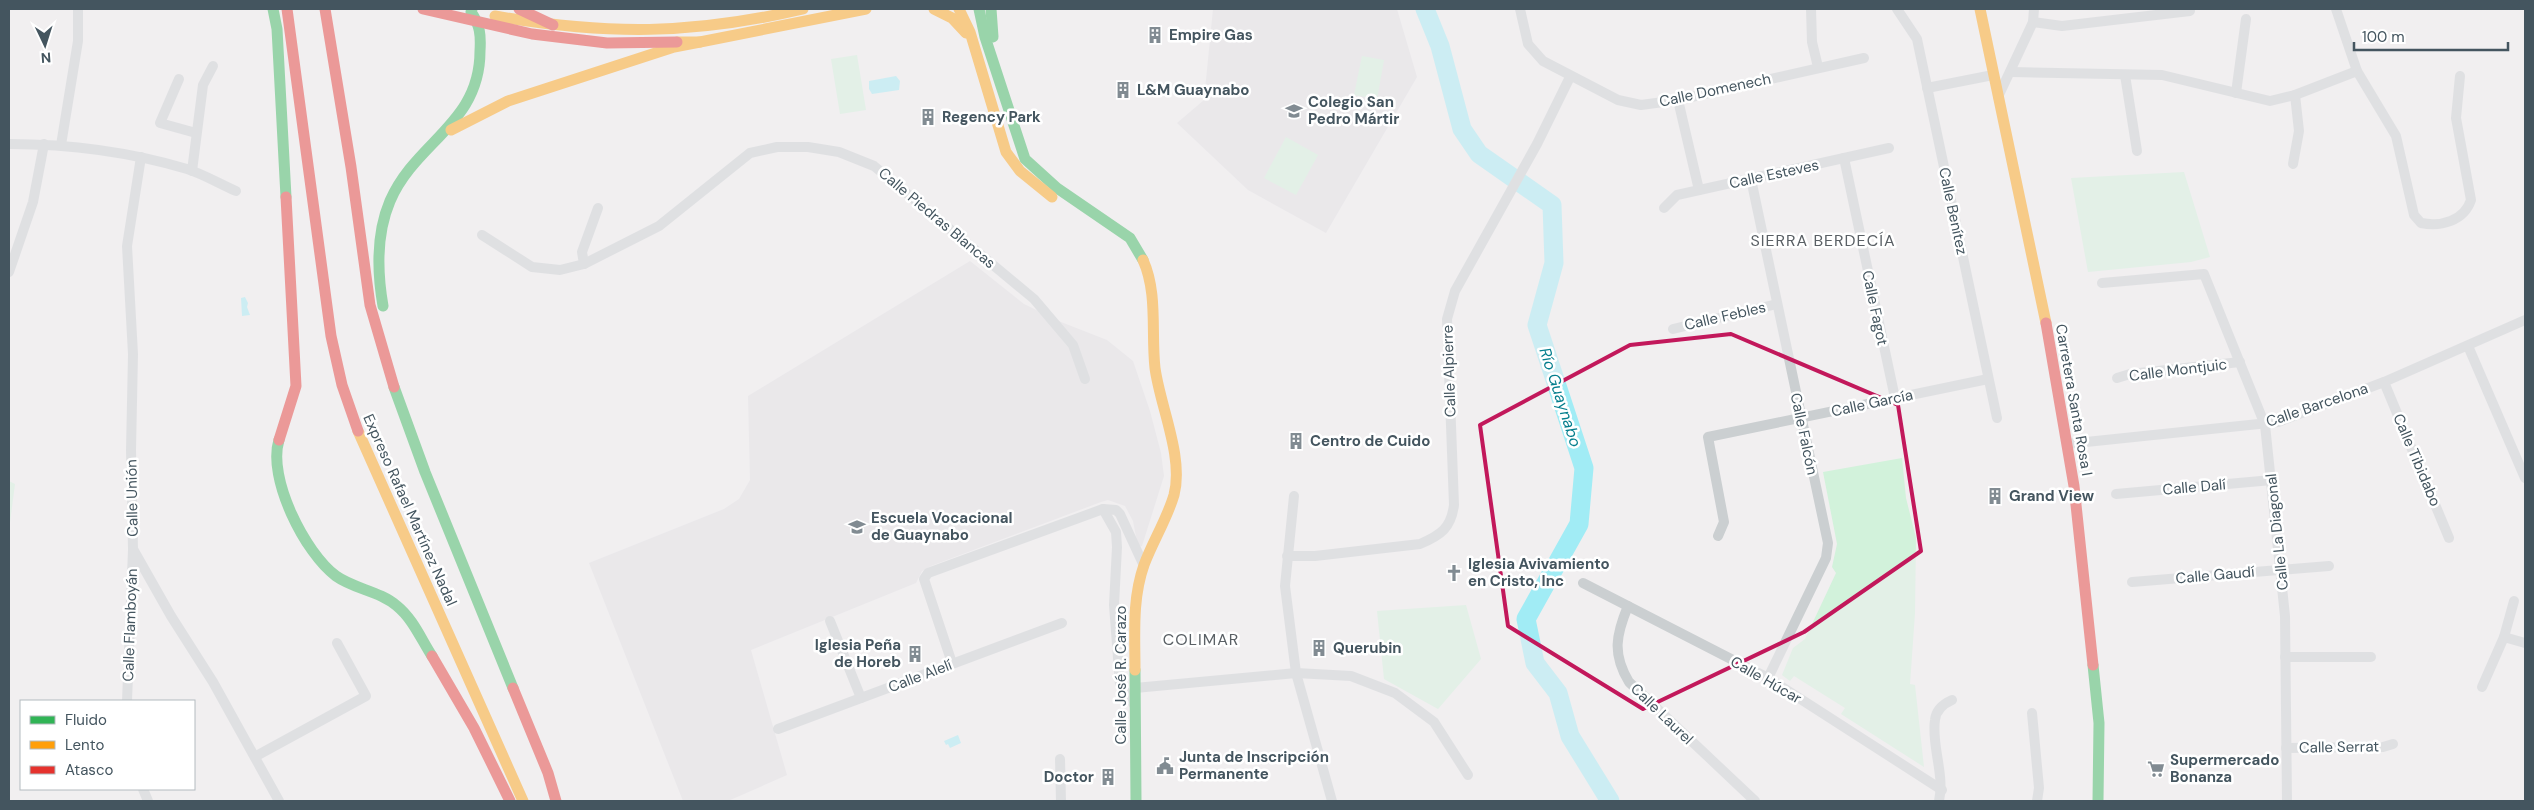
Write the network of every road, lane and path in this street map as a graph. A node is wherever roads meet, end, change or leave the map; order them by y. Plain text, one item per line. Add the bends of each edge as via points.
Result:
1 (78, 9) edge
2 (273, 9) edge
3 (287, 9) edge
4 (325, 9) edge
5 (423, 9) edge
6 (457, 9) edge
7 (519, 9) edge
8 (803, 9) edge
9 (866, 9) edge
10 (934, 9) edge
11 (959, 9) edge
12 (979, 9) edge
13 (991, 9) edge
14 (1520, 9) edge
15 (1811, 9) edge
16 (1897, 9) edge
17 (1980, 9) edge
18 (2034, 9) edge
19 (2336, 9) edge
20 (471, 10) edge
21 (2190, 11) dead end
22 (2246, 19) dead end
23 (2033, 22) junction
24 (479, 23) junction
25 (553, 25) junction
26 (700, 42) junction
27 (975, 46) junction
28 (1864, 58) dead end
29 (213, 66) dead end
30 (1818, 67) junction
31 (996, 68) junction
32 (2357, 71) junction
33 (2012, 72) junction
34 (1993, 75) junction
35 (2125, 75) junction
36 (2460, 76) dead end
37 (1570, 77) junction
38 (179, 79) dead end
39 (1927, 88) junction
40 (2236, 93) junction
41 (2295, 96) junction
42 (1998, 98) junction
43 (1678, 100) junction
44 (196, 133) junction
45 (443, 134) junction
46 (9, 144) edge
47 (44, 144) junction
48 (61, 145) junction
49 (1889, 148) dead end
50 (2137, 151) dead end
51 (141, 157) junction
52 (1844, 158) junction
53 (2293, 164) dead end
54 (192, 171) junction
55 (1751, 178) junction
56 (1699, 190) junction
57 (236, 191) dead end
58 (598, 208) dead end
59 (1664, 208) dead end
60 (482, 235) dead end
61 (1142, 259) junction
62 (584, 264) junction
63 (9, 272) edge
64 (2102, 283) dead end
65 (1777, 304) junction
66 (2525, 320) edge
67 (1673, 329) dead end
68 (2468, 346) junction
69 (2240, 362) junction
70 (2117, 378) dead end
71 (1085, 379) dead end
72 (1988, 379) junction
73 (2384, 382) junction
74 (394, 386) junction
75 (1895, 398) junction
76 (1801, 418) junction
77 (1997, 418) dead end
78 (2265, 425) junction
79 (2067, 444) junction
80 (2525, 478) edge
81 (2272, 480) junction
82 (2116, 494) dead end
83 (1294, 496) dead end
84 (1103, 509) junction
85 (1718, 536) dead end
86 (2450, 538) dead end
87 (133, 549) junction
88 (1287, 556) junction
89 (1144, 566) junction
90 (2328, 566) dead end
91 (2280, 570) junction
92 (2132, 582) dead end
93 (1583, 584) dead end
94 (2514, 601) dead end
95 (1628, 606) junction
96 (830, 621) dead end
97 (1062, 623) dead end
98 (2504, 637) junction
99 (2525, 642) edge
100 (337, 643) dead end
101 (2285, 657) junction
102 (2371, 657) dead end
103 (952, 664) junction
104 (1296, 674) junction
105 (1768, 678) junction
106 (2482, 687) dead end
107 (1135, 688) junction
108 (861, 698) junction
109 (127, 700) edge
110 (1952, 700) dead end
111 (1135, 706) junction
112 (2032, 713) dead end
113 (778, 730) dead end
114 (2393, 744) dead end
115 (2286, 748) junction
116 (256, 756) junction
117 (1060, 759) dead end
118 (1468, 775) dead end
119 (1942, 790) junction
120 (279, 801) edge
121 (510, 801) edge
122 (523, 801) edge
123 (556, 801) edge
124 (1061, 801) edge
125 (1136, 801) edge
126 (1332, 801) edge
127 (1755, 801) edge
128 (1939, 801) edge
129 (2037, 801) edge
130 (2098, 801) edge
131 (2287, 801) edge

1 - 48 street via 78,41
2 - 121 main road via 289,226 296,386 276,454 279,477 301,532 321,563 346,582 392,601 408,616 468,713
3 - 122 main road, Expreso Rafael Martínez Nadal via 331,336 342,385 361,441
4 - 74 main road, Expreso Rafael Martínez Nadal via 370,305
5 - 24 main road
6 - 20 main road
7 - 25 main road
8 - 25 main road via 722,25 641,31
9 - 26 main road
10 - 27 main road via 962,26
11 - 27 main road, Calle José R. Carazo
12 - 31 main road, Calle José R. Carazo
13 - 31 main road
14 - 37 street via 1528,44 1543,61
15 - 30 street via 1812,42
16 - 39 street, Calle Benítez via 1917,39
17 - 34 main road, Carretera Santa Rosa I
18 - 23 street
19 - 32 street
20 - 24 main road
20 - 25 main road
21 - 23 street via 2062,26
22 - 40 street
23 - 33 street
24 - 26 main road via 594,42
24 - 45 main road via 480,56 476,83 471,98
26 - 45 main road via 674,47 508,101
27 - 61 main road, Calle José R. Carazo via 1003,144 1013,164 1051,196
28 - 30 street, Calle Domenech
29 - 44 street via 203,85
30 - 43 street, Calle Domenech
31 - 61 main road, Calle José R. Carazo via 1025,159 1057,188 1130,238
32 - 36 street via 2396,136 2414,215 2421,223 2431,225 2456,219 2467,211 2470,200 2456,118
32 - 41 street
33 - 35 street
33 - 42 street
34 - 39 street
34 - 42 main road, Carretera Santa Rosa I
35 - 40 street via 2162,75
35 - 50 street
37 - 43 street, Calle Domenech via 1618,100 1641,105
37 - 88 street, Calle Alpierre via 1537,144 1455,291 1447,319 1452,521 1434,538 1420,544 1315,556
38 - 44 street via 160,123
39 - 72 street, Calle Benítez
40 - 41 street via 2270,101
41 - 53 street via 2299,131
42 - 79 main road, Carretera Santa Rosa I via 2053,354
43 - 56 street
44 - 54 street
45 - 74 main road via 408,170 383,227 378,271 391,344
46 - 47 street
47 - 48 street
47 - 63 street via 33,202
48 - 51 street
49 - 52 street, Calle Esteves
51 - 54 street
51 - 87 street, Calle Unión via 127,246 133,354
52 - 55 street, Calle Esteves
52 - 75 street, Calle Fagot
54 - 57 street
55 - 56 street, Calle Esteves
55 - 65 street, Calle Falcón
56 - 59 street, Calle Esteves via 1677,195
58 - 62 street via 582,252
60 - 62 street, Calle Piedras Blancas via 532,267 560,270
61 - 89 main road, Calle José R. Carazo via 1150,275 1155,369 1174,451 1175,472 1174,494
62 - 71 street, Calle Piedras Blancas via 659,226 750,153 777,147 839,152 874,166 1034,299 1073,345
64 - 69 street, Calle La Diagonal via 2204,274
65 - 67 street, Calle Febles
65 - 76 street, Calle Falcón
66 - 68 street, Calle Barcelona
68 - 73 street, Calle Barcelona
68 - 80 street
69 - 70 street, Calle Montjuic
69 - 78 street, Calle La Diagonal
72 - 75 street, Calle García
72 - 77 street, Calle Benítez
73 - 78 street, Calle Barcelona
73 - 86 street, Calle Tibidabo
74 - 123 main road, Expreso Rafael Martínez Nadal via 425,472 548,773
75 - 76 street, Calle García
76 - 85 street, Calle García via 1708,437 1724,522
76 - 105 street, Calle Falcón via 1828,543 1826,558
78 - 79 street, Calle Barcelona
78 - 81 street, Calle La Diagonal
79 - 130 main road, Carretera Santa Rosa I via 2099,723
81 - 82 street, Calle Dalí
81 - 91 street, Calle La Diagonal
83 - 88 street
84 - 89 street via 1116,510 1120,514
84 - 103 street via 926,575 926,585
84 - 111 street via 1116,532 1114,605 1120,684
87 - 109 street, Calle Flamboyán
87 - 116 street, Calle Unión
88 - 104 street via 1285,586
89 - 107 main road, Calle José R. Carazo via 1135,604
90 - 91 street, Calle Gaudí
91 - 92 street, Calle Gaudí
91 - 101 street, Calle La Diagonal
93 - 95 street, Calle Húcar
94 - 98 street
95 - 105 street, Calle Húcar
95 - 127 street, Calle Laurel via 1618,630 1617,644 1619,661 1628,682
96 - 108 street
97 - 103 street, Calle Alelí
98 - 99 street
98 - 106 street
100 - 116 street via 366,696
101 - 102 street
101 - 115 street, Calle La Diagonal
103 - 108 street, Calle Alelí
104 - 107 street
104 - 118 street via 1351,676 1395,693 1434,722
104 - 126 street
105 - 119 street, Calle Húcar
107 - 111 main road, Calle José R. Carazo
108 - 113 street, Calle Alelí
110 - 119 street via 1944,704 1935,720
111 - 125 main road, Calle José R. Carazo
112 - 129 street via 2039,788
114 - 115 street, Calle Serrat via 2383,747
115 - 131 street, Calle La Diagonal
116 - 120 street, Calle Unión
117 - 124 street
119 - 128 street

